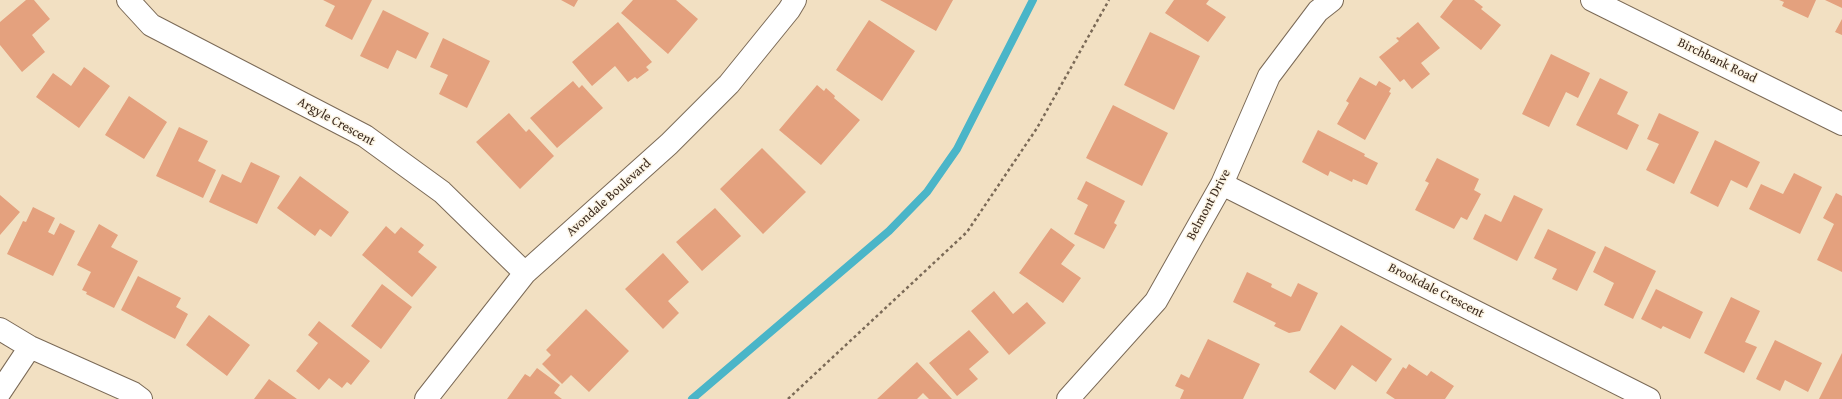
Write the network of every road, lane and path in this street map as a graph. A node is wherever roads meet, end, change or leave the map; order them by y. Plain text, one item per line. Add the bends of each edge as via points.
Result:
1 (128, 0) edge
2 (1109, 0) edge
3 (1332, 0) edge
4 (1592, 0) edge
5 (786, 3) edge
6 (1842, 124) edge
7 (1222, 184) junction
8 (525, 273) junction
9 (0, 329) edge
10 (30, 347) junction
11 (0, 392) edge
12 (141, 399) edge
13 (426, 399) edge
14 (788, 399) edge
15 (1068, 399) edge
16 (1649, 399) edge

1 - 8 street, Argyle Crescent via 151,25 365,136 442,192
2 - 14 path via 1037,128 967,232
3 - 7 street, Belmont Drive via 1318,11 1269,76
4 - 6 street, Birchbank Road
5 - 8 street, Avondale Boulevard via 724,90 653,159
7 - 15 street, Belmont Drive via 1156,301
7 - 16 street, Brookdale Crescent
8 - 13 street, Avondale Boulevard
9 - 10 street
10 - 11 street
10 - 12 street via 133,393

